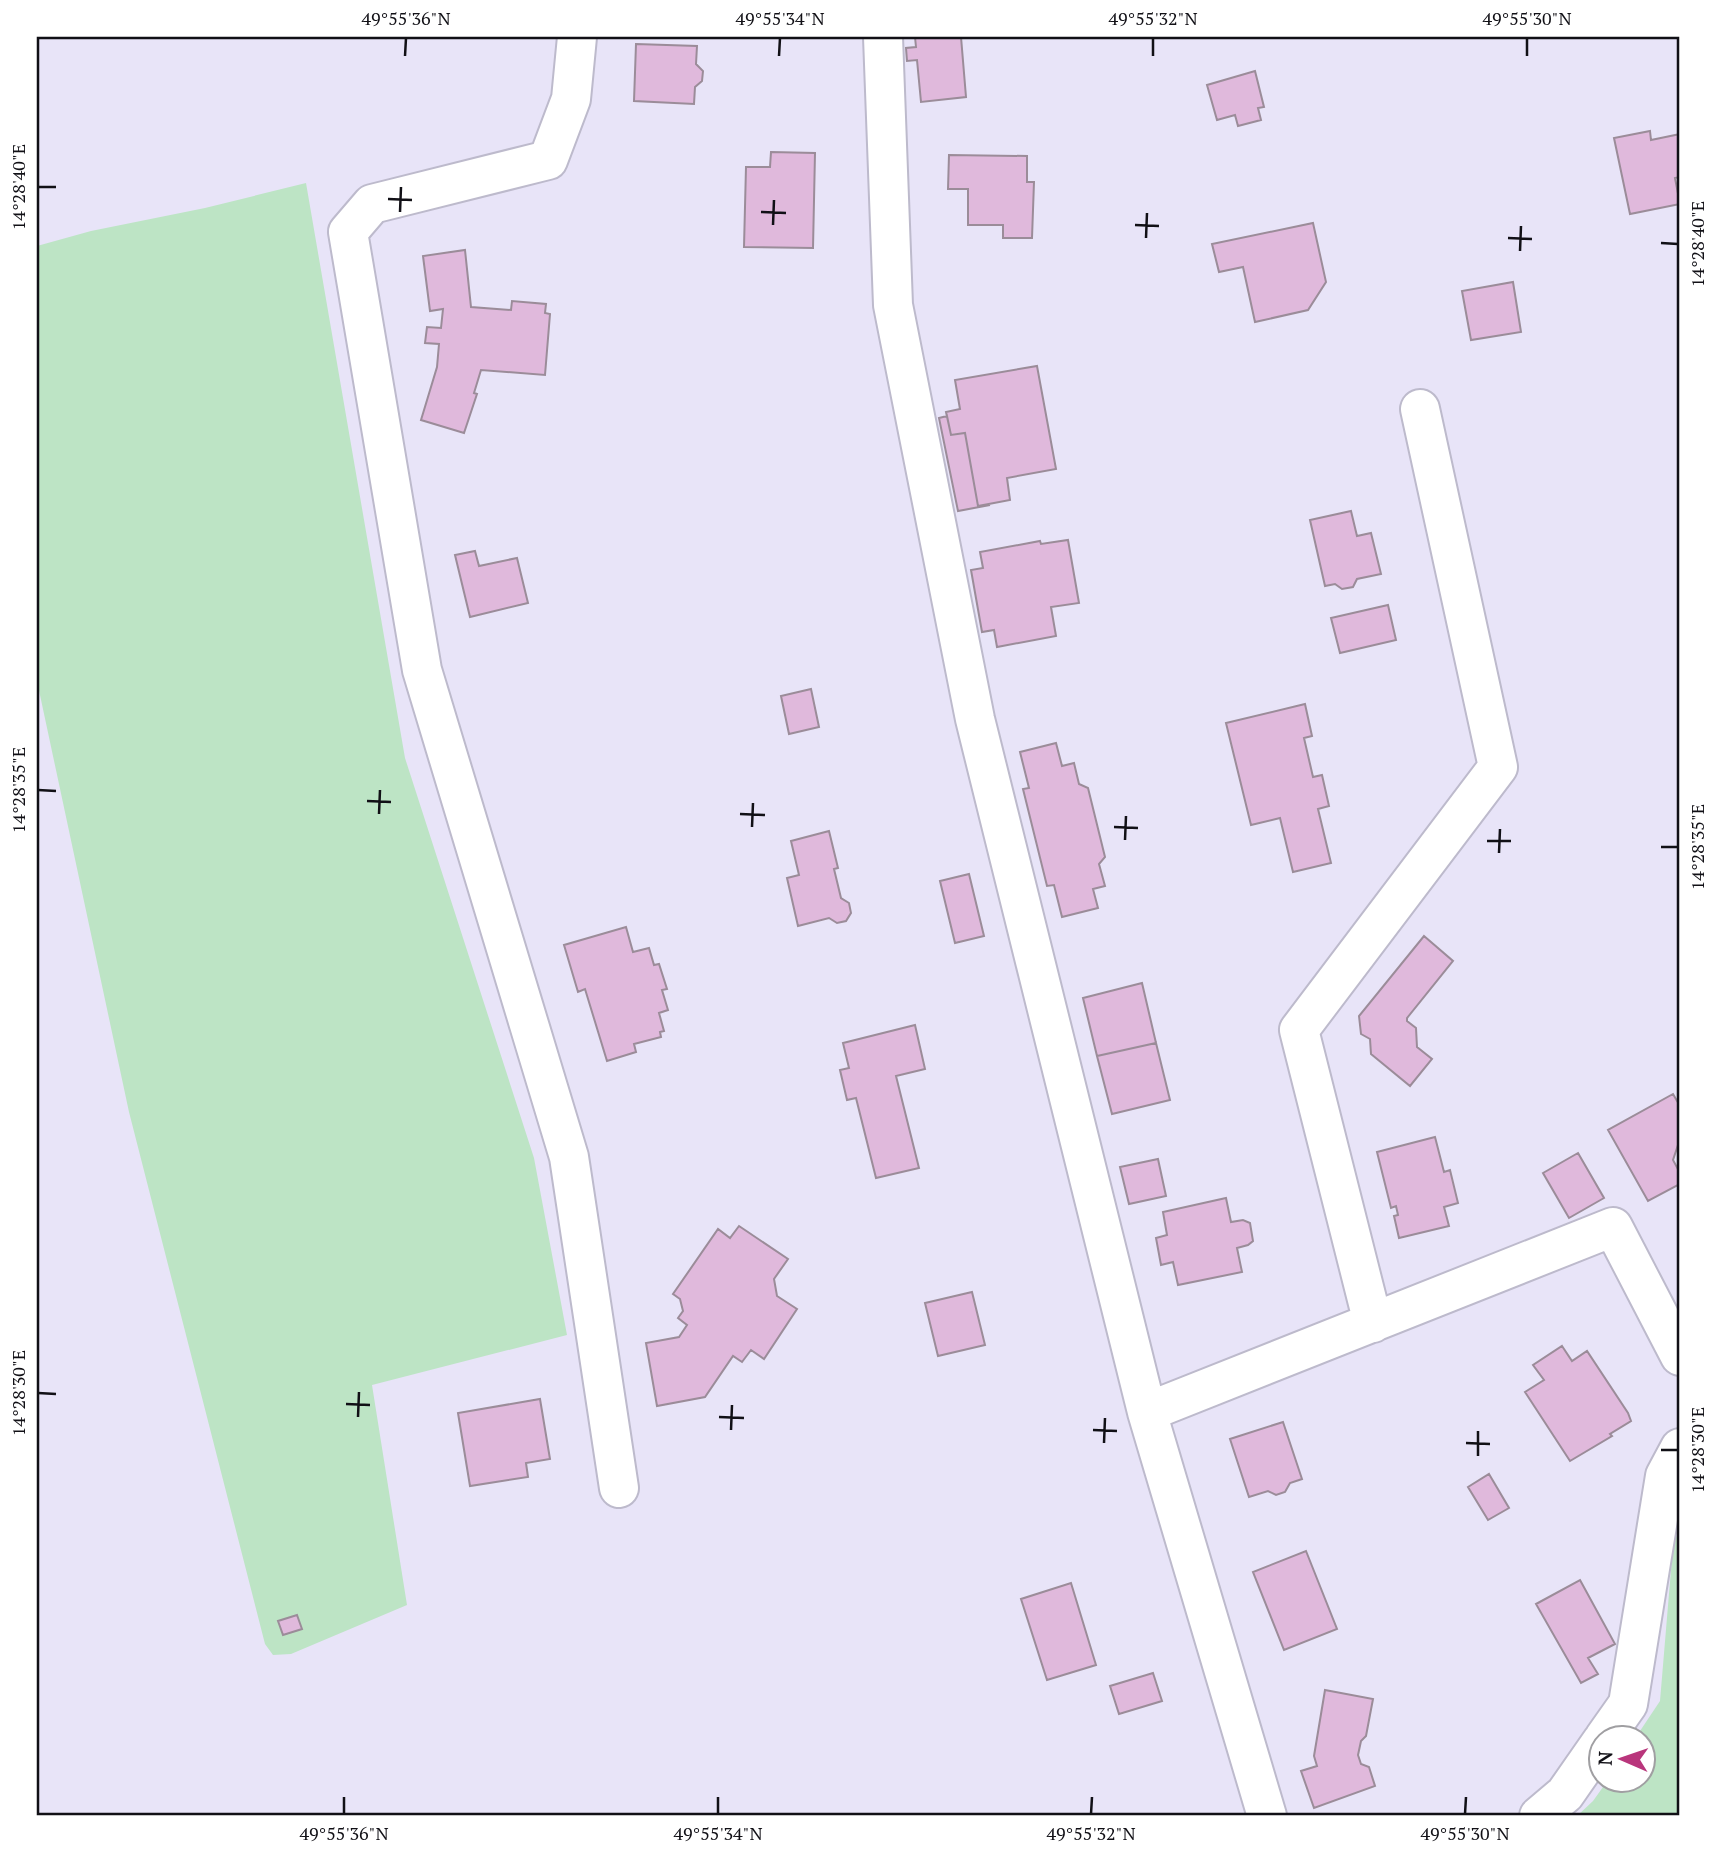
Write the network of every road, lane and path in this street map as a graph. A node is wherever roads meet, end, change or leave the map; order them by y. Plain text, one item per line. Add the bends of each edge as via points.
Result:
1 (578, 37) edge
2 (883, 37) edge
3 (1420, 410) dead end
4 (1373, 1322) junction
5 (1680, 1356) edge
6 (1147, 1412) junction
7 (1680, 1448) edge
8 (619, 1488) dead end
9 (1614, 1724) edge
10 (1588, 1761) edge
11 (1267, 1816) edge
12 (1539, 1816) edge

1 - 8 street via 571,99 548,160 372,204 348,232 422,670 569,1157
2 - 6 street via 893,305 975,719
3 - 4 street via 1498,768 1299,1030
4 - 5 street via 1613,1227
4 - 6 street
6 - 11 street
7 - 9 street via 1665,1476 1628,1704
10 - 12 street via 1565,1794

